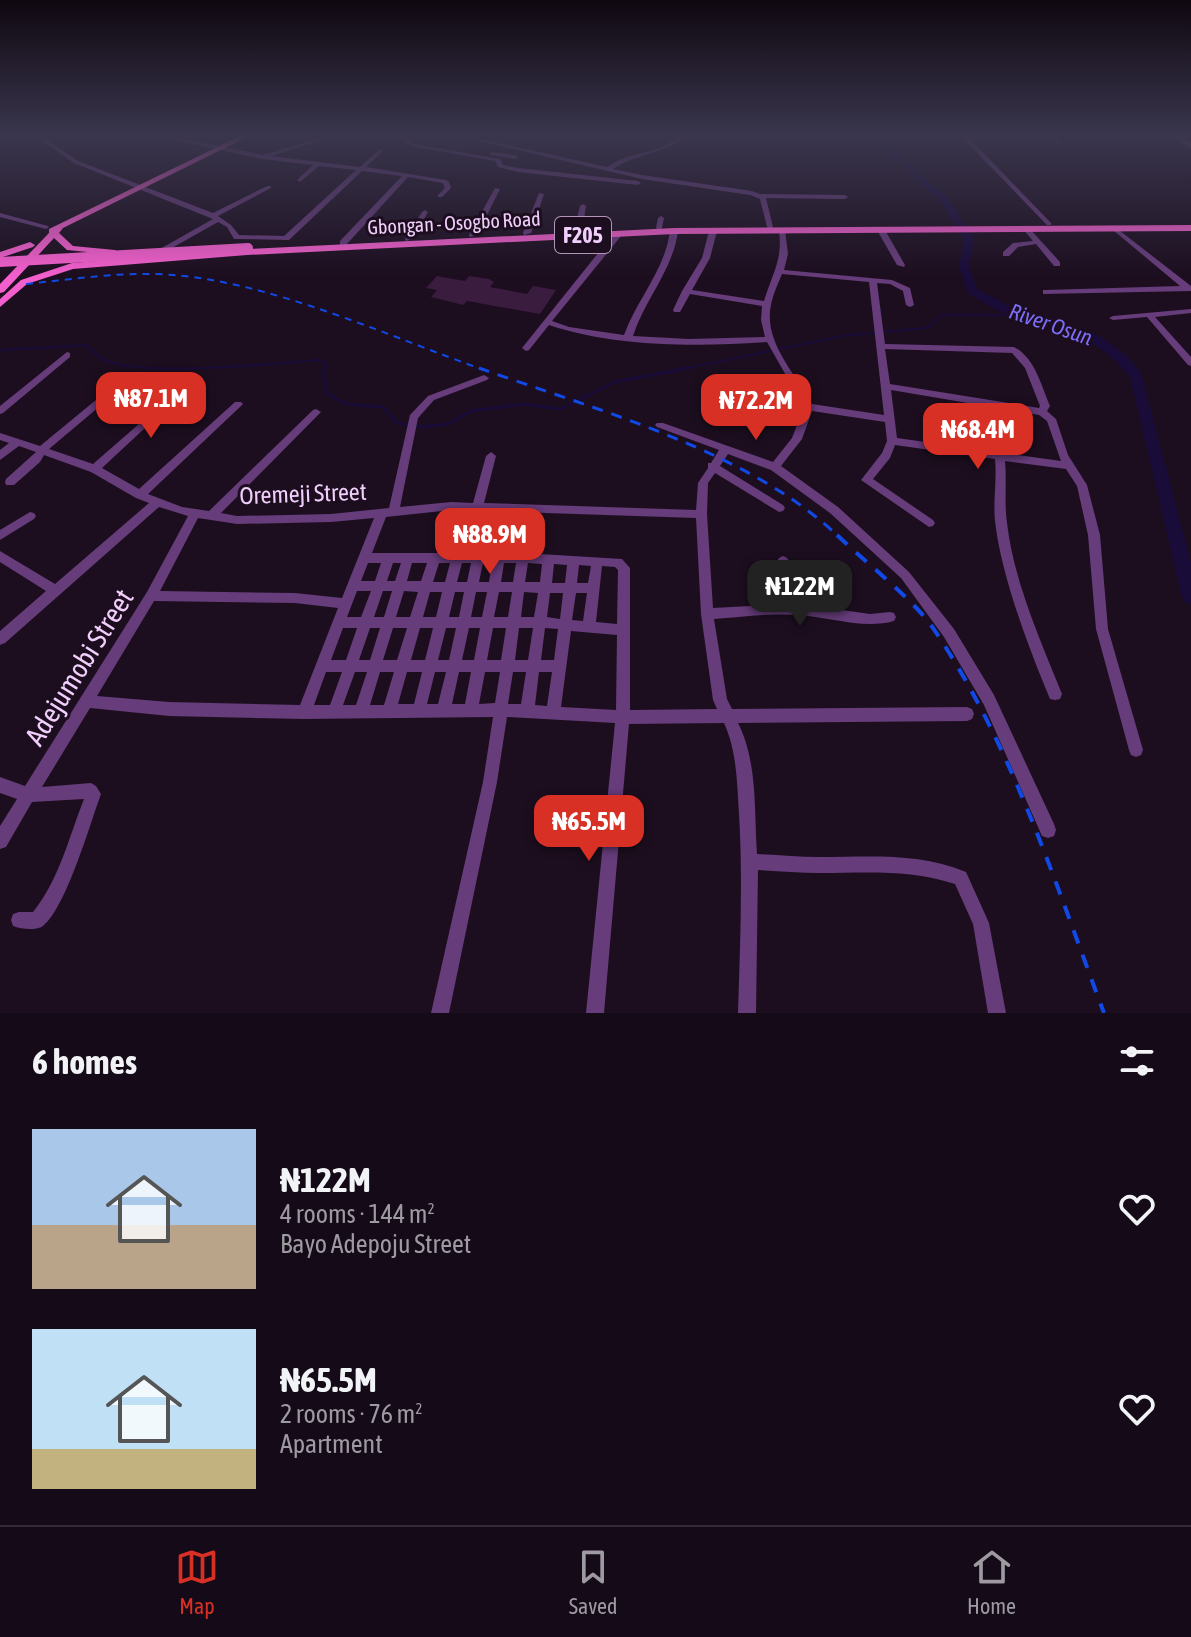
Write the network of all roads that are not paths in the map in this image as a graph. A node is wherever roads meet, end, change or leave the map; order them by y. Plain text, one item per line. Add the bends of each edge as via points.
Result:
1 (125, 181) edge
2 (143, 181) edge
3 (347, 181) edge
4 (401, 181) edge
5 (442, 181) edge
6 (619, 181) edge
7 (682, 181) edge
8 (1008, 181) edge
9 (643, 184) dead end
10 (135, 185) junction
11 (269, 187) dead end
12 (497, 189) dead end
13 (541, 194) dead end
14 (440, 196) dead end
15 (761, 196) junction
16 (845, 197) dead end
17 (583, 206) dead end
18 (425, 212) dead end
19 (0, 215) edge
20 (216, 218) junction
21 (1049, 224) junction
22 (1191, 226) edge
23 (770, 227) junction
24 (916, 227) junction
25 (984, 227) junction
26 (49, 229) junction
27 (1027, 229) junction
28 (1115, 229) junction
29 (691, 230) junction
30 (881, 230) junction
31 (578, 231) junction
32 (674, 231) junction
33 (713, 231) junction
34 (783, 231) junction
35 (527, 233) junction
36 (618, 234) junction
37 (473, 235) junction
38 (409, 239) junction
39 (1038, 242) junction
40 (343, 243) junction
41 (30, 245) junction
42 (247, 250) junction
43 (163, 251) junction
44 (1006, 254) dead end
45 (0, 255) edge
46 (0, 264) edge
47 (1057, 264) dead end
48 (901, 265) dead end
49 (782, 272) junction
50 (0, 278) edge
51 (873, 280) junction
52 (1190, 289) edge
53 (0, 290) edge
54 (686, 291) junction
55 (1046, 292) dead end
56 (0, 304) edge
57 (767, 304) junction
58 (910, 305) dead end
59 (677, 310) dead end
60 (1191, 311) edge
61 (1150, 316) junction
62 (1113, 318) dead end
63 (548, 322) junction
64 (628, 337) junction
65 (769, 339) junction
66 (880, 346) junction
67 (526, 348) dead end
68 (67, 355) dead end
69 (1191, 363) edge
70 (484, 378) dead end
71 (122, 383) dead end
72 (177, 384) dead end
73 (887, 386) junction
74 (238, 404) dead end
75 (809, 407) junction
76 (0, 411) edge
77 (316, 412) dead end
78 (1042, 412) junction
79 (889, 419) junction
80 (660, 425) dead end
81 (0, 436) edge
82 (892, 441) junction
83 (17, 442) junction
84 (725, 450) junction
85 (43, 451) junction
86 (0, 456) edge
87 (491, 456) dead end
88 (1000, 457) junction
89 (712, 466) junction
90 (1068, 466) junction
91 (775, 467) junction
92 (95, 469) junction
93 (10, 482) dead end
94 (140, 495) junction
95 (157, 502) junction
96 (478, 506) junction
97 (779, 508) dead end
98 (388, 512) junction
99 (701, 514) junction
100 (194, 515) junction
101 (30, 516) dead end
102 (210, 517) junction
103 (929, 523) dead end
104 (0, 536) edge
105 (0, 556) edge
106 (364, 558) junction
107 (389, 558) junction
108 (408, 558) junction
109 (434, 558) junction
110 (457, 558) junction
111 (478, 558) junction
112 (499, 558) junction
113 (523, 558) junction
114 (549, 559) junction
115 (574, 560) junction
116 (783, 561) dead end
117 (597, 562) junction
118 (426, 585) junction
119 (474, 585) junction
120 (495, 585) junction
121 (355, 586) junction
122 (379, 586) junction
123 (450, 586) junction
124 (522, 586) junction
125 (402, 587) junction
126 (544, 587) junction
127 (570, 587) junction
128 (595, 588) junction
129 (54, 590) junction
130 (151, 596) junction
131 (346, 604) junction
132 (794, 609) junction
133 (707, 614) junction
134 (890, 617) dead end
135 (465, 622) junction
136 (539, 622) junction
137 (341, 623) junction
138 (391, 623) junction
139 (415, 623) junction
140 (440, 623) junction
141 (489, 623) junction
142 (515, 623) junction
143 (366, 624) junction
144 (564, 624) junction
145 (589, 627) junction
146 (624, 630) junction
147 (0, 639) edge
148 (456, 664) junction
149 (378, 665) junction
150 (322, 666) junction
151 (351, 666) junction
152 (428, 666) junction
153 (482, 666) junction
154 (507, 666) junction
155 (534, 666) junction
156 (558, 666) junction
157 (402, 667) junction
158 (1055, 694) dead end
159 (86, 701) junction
160 (419, 710) junction
161 (444, 710) junction
162 (471, 710) junction
163 (502, 710) junction
164 (527, 710) junction
165 (389, 711) junction
166 (304, 712) junction
167 (334, 712) junction
168 (361, 712) junction
169 (553, 712) junction
170 (967, 714) dead end
171 (623, 717) junction
172 (730, 718) junction
173 (1136, 750) dead end
174 (0, 785) edge
175 (28, 795) junction
176 (1048, 830) dead end
177 (0, 841) edge
178 (750, 862) junction
179 (19, 920) dead end
180 (440, 1013) edge
181 (595, 1013) edge
182 (747, 1013) edge
183 (997, 1013) edge

1 - 10 street
2 - 10 main road
3 - 20 street via 286,238 237,237
4 - 40 street
5 - 14 street via 448,188
6 - 9 street
7 - 15 street
8 - 21 street
10 - 20 street
10 - 26 main road
11 - 20 street
12 - 37 street
13 - 35 street
15 - 16 street
15 - 23 street
17 - 31 street
18 - 38 street
19 - 26 street
20 - 43 street
21 - 22 main road, Gbongan - Osogbo Road / F205
21 - 25 main road, Gbongan - Osogbo Road / F205
22 - 28 main road, Gbongan - Osogbo Road / F205
23 - 24 main road, Gbongan - Osogbo Road / F205
23 - 29 main road, Gbongan - Osogbo Road / F205
24 - 25 main road, Gbongan - Osogbo Road / F205
24 - 30 main road, Gbongan - Osogbo Road / F205
25 - 27 main road, Gbongan - Osogbo Road / F205
26 - 41 main road
26 - 43 main road via 76,250
26 - 53 main road
27 - 28 main road, Gbongan - Osogbo Road / F205
27 - 39 street
28 - 52 street
29 - 31 main road, Gbongan - Osogbo Road / F205 via 660,223
29 - 32 main road, Gbongan - Osogbo Road / F205
29 - 33 main road, Gbongan - Osogbo Road / F205
30 - 34 main road, Gbongan - Osogbo Road / F205
30 - 48 street
31 - 35 main road, Gbongan - Osogbo Road / F205
32 - 36 main road, Gbongan - Osogbo Road / F205
32 - 64 street
33 - 34 main road, Gbongan - Osogbo Road / F205
33 - 54 street via 706,258
34 - 49 street
35 - 37 main road, Gbongan - Osogbo Road / F205
36 - 42 main road, Gbongan - Osogbo Road / F205
36 - 63 street
37 - 38 main road, Gbongan - Osogbo Road / F205
38 - 40 main road, Gbongan - Osogbo Road / F205
39 - 44 street via 1016,245
39 - 47 street
40 - 42 main road, Gbongan - Osogbo Road
41 - 45 main road
41 - 50 main road
42 - 43 main road
42 - 46 main road, F205, bridge
42 - 56 main road via 63,268 24,282
49 - 51 street
49 - 57 street
51 - 58 street via 902,286
51 - 66 street
52 - 55 street
54 - 57 street
54 - 59 street
57 - 65 street
60 - 61 street
61 - 62 street
61 - 69 street
63 - 64 street
63 - 67 street
64 - 65 street
65 - 75 street
66 - 73 street
66 - 78 street via 1014,350 1030,370 1045,406
68 - 76 street
70 - 98 street via 431,398 410,422
71 - 85 street
72 - 92 street
73 - 78 street
73 - 79 street
74 - 94 street
75 - 79 street
75 - 91 street via 797,439
77 - 102 street
78 - 90 street via 1056,428
79 - 82 street
80 - 84 street
81 - 83 street, Oremeji Street
82 - 88 street
82 - 103 street via 866,480
83 - 85 street, Oremeji Street
83 - 86 street
84 - 89 street
84 - 91 street
85 - 92 street, Oremeji Street
85 - 93 street
87 - 96 street
88 - 90 street
88 - 158 street via 1001,530 1032,637
89 - 97 street
89 - 99 street via 703,483
90 - 173 street via 1082,485 1094,535 1102,629
91 - 176 street via 884,554 949,633 989,700
92 - 94 street, Oremeji Street
94 - 95 street, Oremeji Street
95 - 100 street, Oremeji Street
95 - 129 street
96 - 98 street, Oremeji Street
96 - 99 street, Oremeji Street
98 - 102 street, Oremeji Street via 331,518
98 - 106 street
99 - 133 street
100 - 102 street, Oremeji Street
100 - 130 street, Adejumobi Street
101 - 104 street
105 - 129 street
106 - 107 street
106 - 121 street
107 - 108 street
107 - 122 street
108 - 109 street
108 - 125 street
109 - 110 street
109 - 118 street
110 - 111 street
110 - 123 street
111 - 112 street
111 - 119 street
112 - 113 street
112 - 120 street
113 - 114 street
113 - 124 street
114 - 115 street
114 - 126 street
115 - 117 street
115 - 127 street
116 - 132 street
117 - 128 street
117 - 146 street via 618,562 624,568
118 - 123 street
118 - 125 street
118 - 139 street
119 - 120 street
119 - 123 street
119 - 135 street
120 - 124 street
120 - 141 street
121 - 122 street
121 - 131 street
122 - 125 street
122 - 143 street
123 - 140 street
124 - 126 street
124 - 142 street
125 - 138 street
126 - 127 street
126 - 136 street
127 - 128 street
127 - 144 street
128 - 145 street
129 - 147 street
130 - 131 street
130 - 159 street, Adejumobi Street
131 - 137 street
132 - 133 street
132 - 134 street
133 - 172 street via 720,700
135 - 140 street
135 - 141 street
135 - 148 street
136 - 142 street
136 - 144 street
136 - 155 street
137 - 143 street
137 - 150 street
138 - 139 street
138 - 143 street
138 - 149 street
139 - 140 street
139 - 157 street
140 - 152 street
141 - 142 street
141 - 153 street
142 - 154 street
143 - 151 street
144 - 145 street
144 - 156 street
145 - 146 street
146 - 171 street
148 - 152 street
148 - 153 street
148 - 161 street
149 - 151 street
149 - 157 street
149 - 168 street
150 - 151 street
150 - 166 street
151 - 167 street
152 - 157 street
152 - 160 street
153 - 154 street
153 - 162 street
154 - 155 street
154 - 163 street
155 - 156 street
155 - 164 street
156 - 169 street
157 - 165 street
159 - 166 street
159 - 175 street, Adejumobi Street
160 - 161 street
160 - 165 street
161 - 162 street
162 - 163 street
163 - 164 street
163 - 180 street
164 - 169 street
165 - 168 street
166 - 167 street
167 - 168 street
169 - 171 street
170 - 172 street
171 - 172 street
171 - 181 street
172 - 178 street via 744,768
174 - 175 street
175 - 177 street, Adejumobi Street
175 - 179 street via 91,791 93,798 50,904 37,920
178 - 182 street
178 - 183 street via 895,861 960,878 981,923

